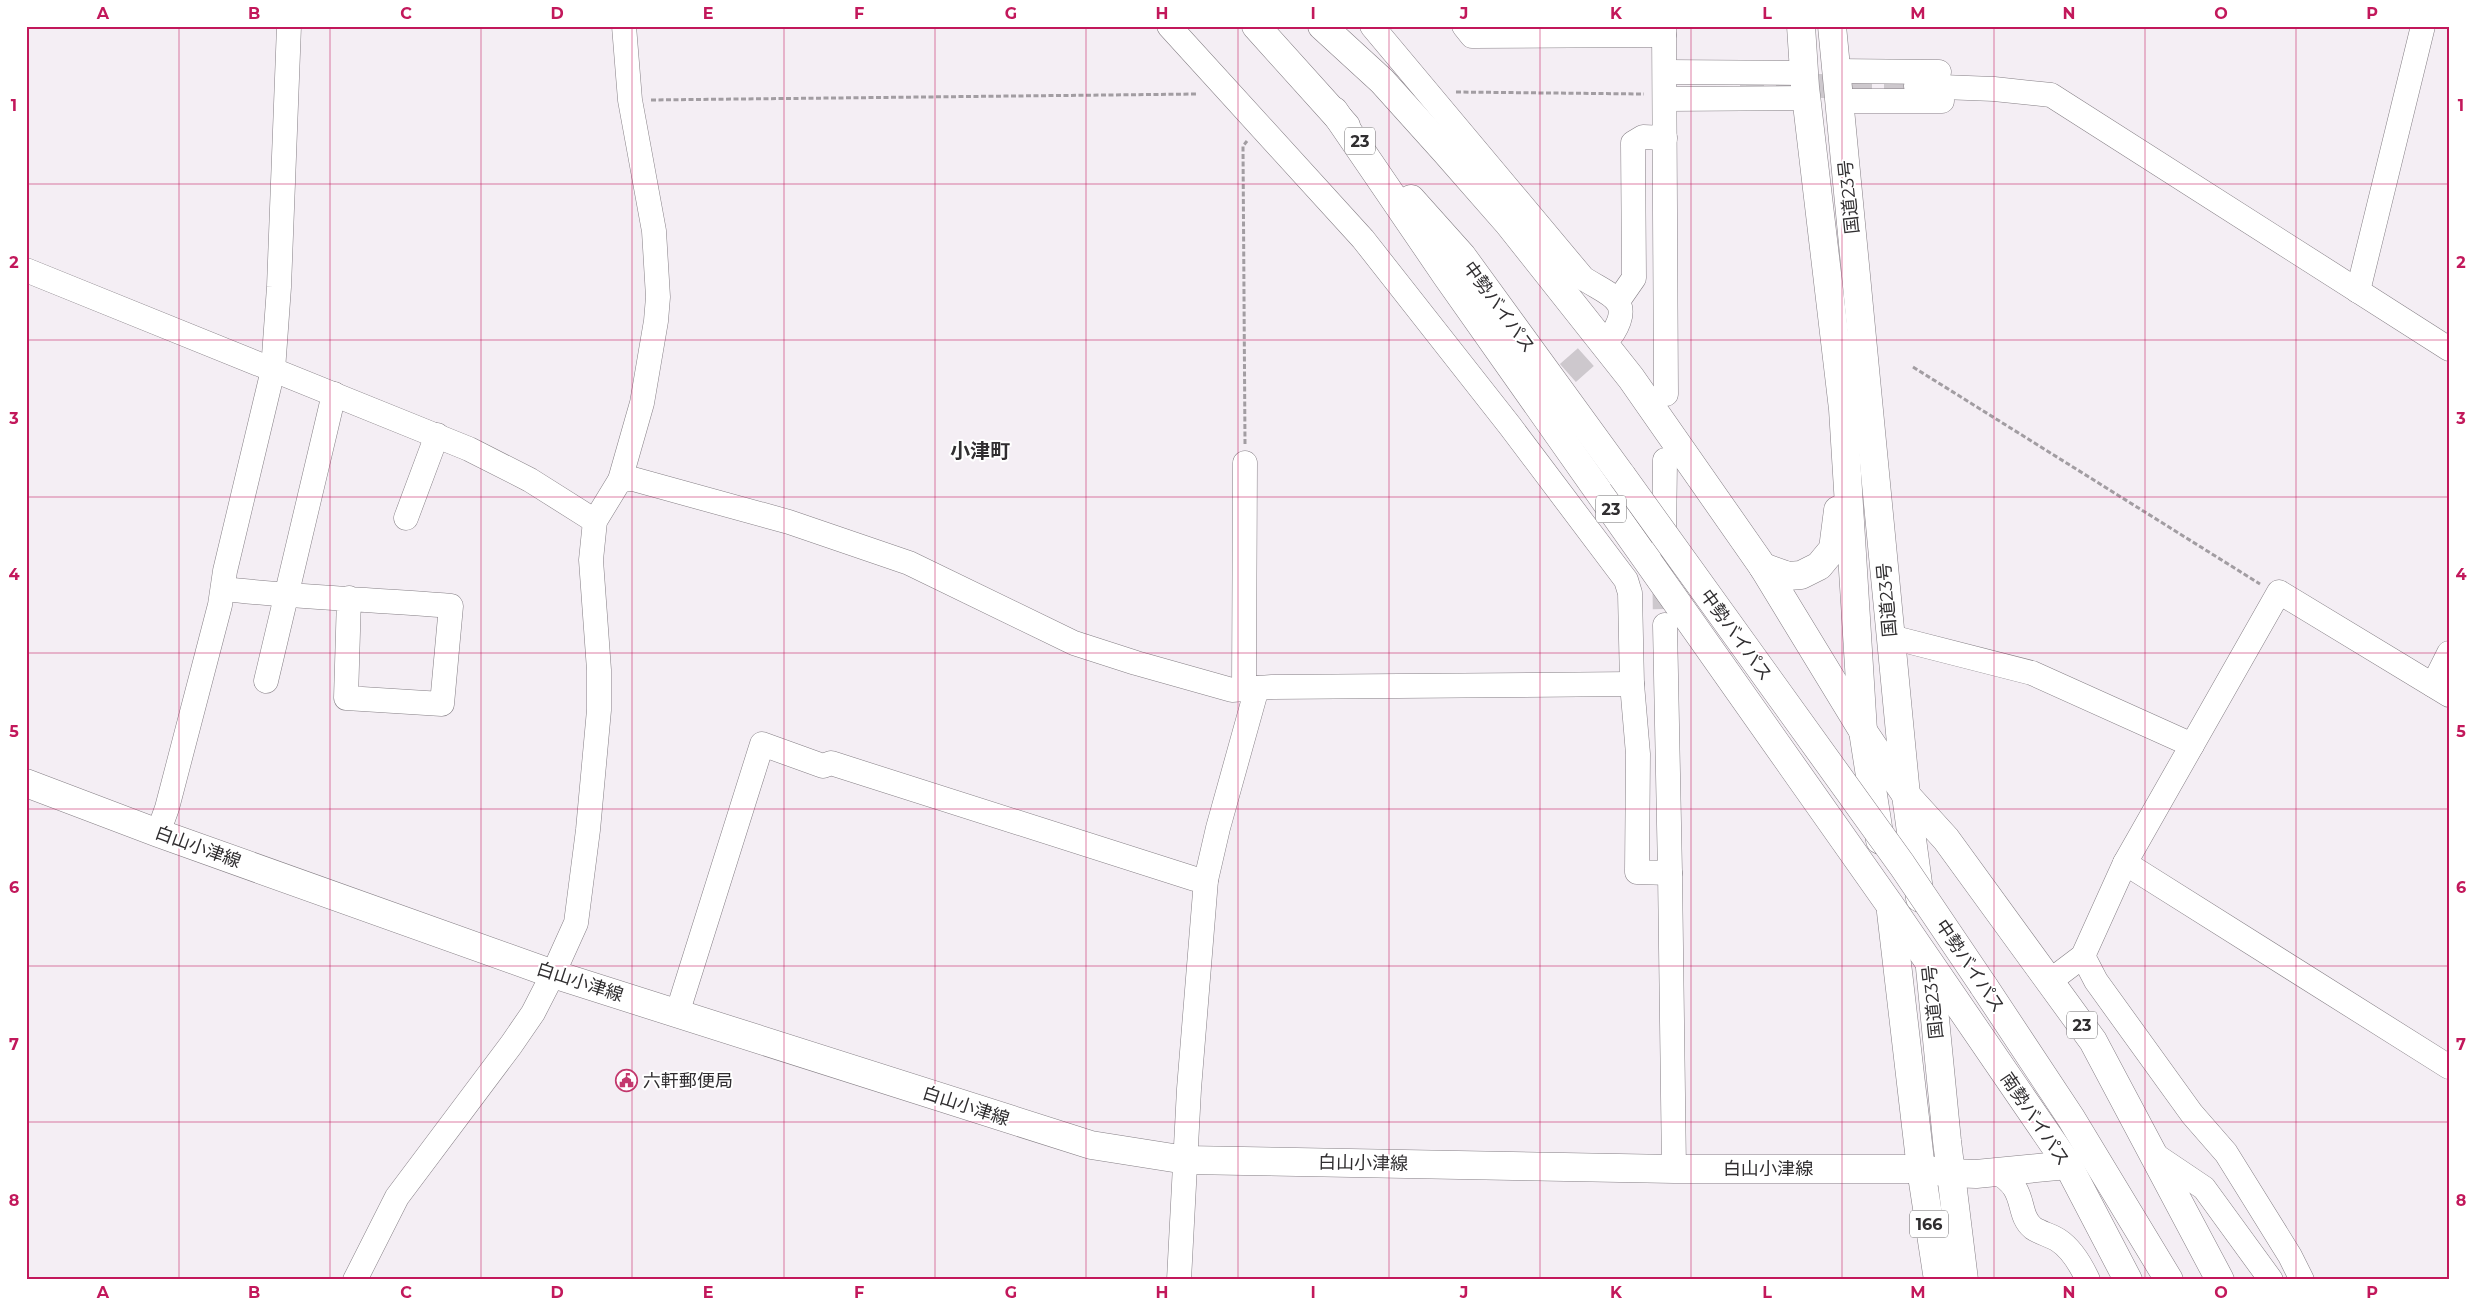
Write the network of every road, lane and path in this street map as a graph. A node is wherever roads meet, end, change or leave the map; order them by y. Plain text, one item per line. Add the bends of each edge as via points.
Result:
1 (289, 26) edge
2 (624, 26) edge
3 (1169, 26) edge
4 (1256, 26) edge
5 (1322, 26) edge
6 (1372, 26) edge
7 (1464, 26) edge
8 (1800, 26) edge
9 (1832, 26) edge
10 (2423, 26) edge
11 (1664, 31) edge
12 (1836, 71) junction
13 (1805, 85) junction
14 (1665, 86) junction
15 (1740, 86) tunnel mouth
16 (1916, 86) tunnel mouth
17 (1994, 89) junction
18 (1458, 93) dead end
19 (1196, 94) dead end
20 (630, 100) junction
21 (1839, 102) junction
22 (1334, 111) junction
23 (1258, 124) junction
24 (1665, 138) junction
25 (26, 270) edge
26 (2358, 291) junction
27 (1618, 301) junction
28 (1613, 333) tunnel mouth
29 (2449, 349) edge
30 (1913, 367) dead end
31 (273, 370) junction
32 (334, 394) junction
33 (1666, 394) dead end
34 (1528, 408) tunnel mouth
35 (1844, 409) junction
36 (1510, 426) junction
37 (437, 435) junction
38 (1665, 460) dead end
39 (1245, 463) joint
40 (620, 480) junction
41 (406, 518) dead end
42 (595, 521) junction
43 (1664, 549) tunnel mouth
44 (1763, 568) junction
45 (223, 589) junction
46 (2279, 592) junction
47 (286, 595) junction
48 (348, 598) junction
49 (1664, 625) tunnel mouth
50 (1891, 637) junction
51 (2449, 653) edge
52 (1895, 678) junction
53 (266, 681) dead end
54 (1632, 684) junction
55 (1250, 688) junction
56 (2441, 690) edge
57 (1862, 731) junction
58 (2192, 745) junction
59 (26, 784) edge
60 (1906, 795) junction
61 (158, 833) junction
62 (1946, 839) junction
63 (2125, 863) junction
64 (1670, 873) junction
65 (1206, 880) junction
66 (1890, 905) junction
67 (2083, 956) junction
68 (1929, 965) junction
69 (553, 974) junction
70 (2050, 980) junction
71 (677, 1014) junction
72 (2449, 1067) edge
73 (2152, 1152) junction
74 (1186, 1160) junction
75 (2060, 1166) junction
76 (1674, 1169) junction
77 (1921, 1169) junction
78 (1996, 1172) junction
79 (1951, 1173) junction
80 (2024, 1210) junction
81 (355, 1280) edge
82 (1179, 1280) edge
83 (1938, 1280) edge
84 (1964, 1280) edge
85 (2088, 1280) edge
86 (2128, 1280) edge
87 (2169, 1280) edge
88 (2220, 1280) edge
89 (2271, 1280) edge
90 (2302, 1280) edge

1 - 31 street
2 - 20 street
3 - 23 street
4 - 22 main road, 中勢バイパス / 23
5 - 44 main road, 23 via 1382,81 1508,224 1631,378
6 - 27 street via 1583,278
7 - 11 street via 1472,36
8 - 13 main road, 国道23号 / 23
9 - 12 main road, 国道23号 / 23
10 - 26 street
11 - 14 street
12 - 17 street via 1978,72
12 - 21 main road, 国道23号 / 23
13 - 14 street
13 - 35 main road, 国道23号 / 23
14 - 15 street
14 - 18 path via 1650,94
14 - 24 street
16 - 17 street
17 - 21 street via 1961,101
17 - 26 street via 2051,95
19 - 20 path
20 - 40 street via 654,231 658,297 642,403
21 - 50 main road, 国道23号 / 23
22 - 66 main road, 23
22 - 87 main road, 中勢バイパス / 23, bridge via 1462,256 1902,865 2071,1118
23 - 36 street via 1363,239
23 - 39 path via 1243,146
24 - 27 street via 1643,137 1634,144 1634,278
24 - 33 street
25 - 31 street
26 - 29 street
27 - 28 street via 1621,321
30 - 46 path via 2252,580
31 - 32 street
31 - 45 street
32 - 37 street
32 - 47 street
34 - 36 street
35 - 44 main road via 1833,549 1819,566 1801,575 1788,576
35 - 57 main road, 国道23号 / 23
36 - 54 street via 1626,580 1630,593
37 - 41 street
37 - 42 street via 530,480
38 - 43 street
39 - 55 street
40 - 42 street
40 - 55 street via 633,479 789,522 909,563 1074,643 1232,690
42 - 69 street via 591,560 599,700 588,830 576,923
44 - 57 main road, 23
45 - 47 street
45 - 61 street
46 - 56 street
46 - 58 street
47 - 48 street
47 - 53 street
48 - 48 street via 451,606 442,704 346,698
49 - 64 street
50 - 52 main road, 国道23号 / 23
50 - 58 street via 2032,673
51 - 56 street
52 - 60 main road, 国道23号 / 23
52 - 62 main road, 23 via 1921,790
54 - 55 street
54 - 64 street via 1638,754 1637,872
55 - 65 street
57 - 60 main road, 23
57 - 66 main road, 国道23号 / 23
58 - 63 street
59 - 61 main road, 白山小津線
60 - 62 main road, 23
60 - 68 main road, 国道23号 / 23
61 - 69 main road, 白山小津線
62 - 70 main road, 23
63 - 67 street
63 - 72 street
64 - 76 street
65 - 71 street via 831,763 823,766 762,744
65 - 74 street
66 - 68 main road, 23
66 - 77 main road, 国道23号 / 23
67 - 70 street
67 - 90 street via 2096,981 2192,1114 2226,1153
68 - 75 main road, 南勢バイパス / 23
68 - 79 main road, 国道23号 / 23
69 - 71 main road, 白山小津線
69 - 81 street via 511,1045 397,1197
70 - 73 main road, 23 via 2093,1041
71 - 74 main road, 白山小津線 via 1091,1145
73 - 88 main road, 23
73 - 89 street via 2204,1188
74 - 76 main road, 白山小津線
74 - 82 street
75 - 78 main road, 白山小津線
75 - 80 street via 2036,1183
75 - 86 main road, 南勢バイパス / 23
76 - 77 main road, 白山小津線
77 - 79 main road, 白山小津線
77 - 83 main road, 166
78 - 79 main road, 白山小津線
78 - 80 street via 2010,1182
79 - 84 main road, 166
80 - 85 street via 2033,1228 2059,1240 2073,1254

